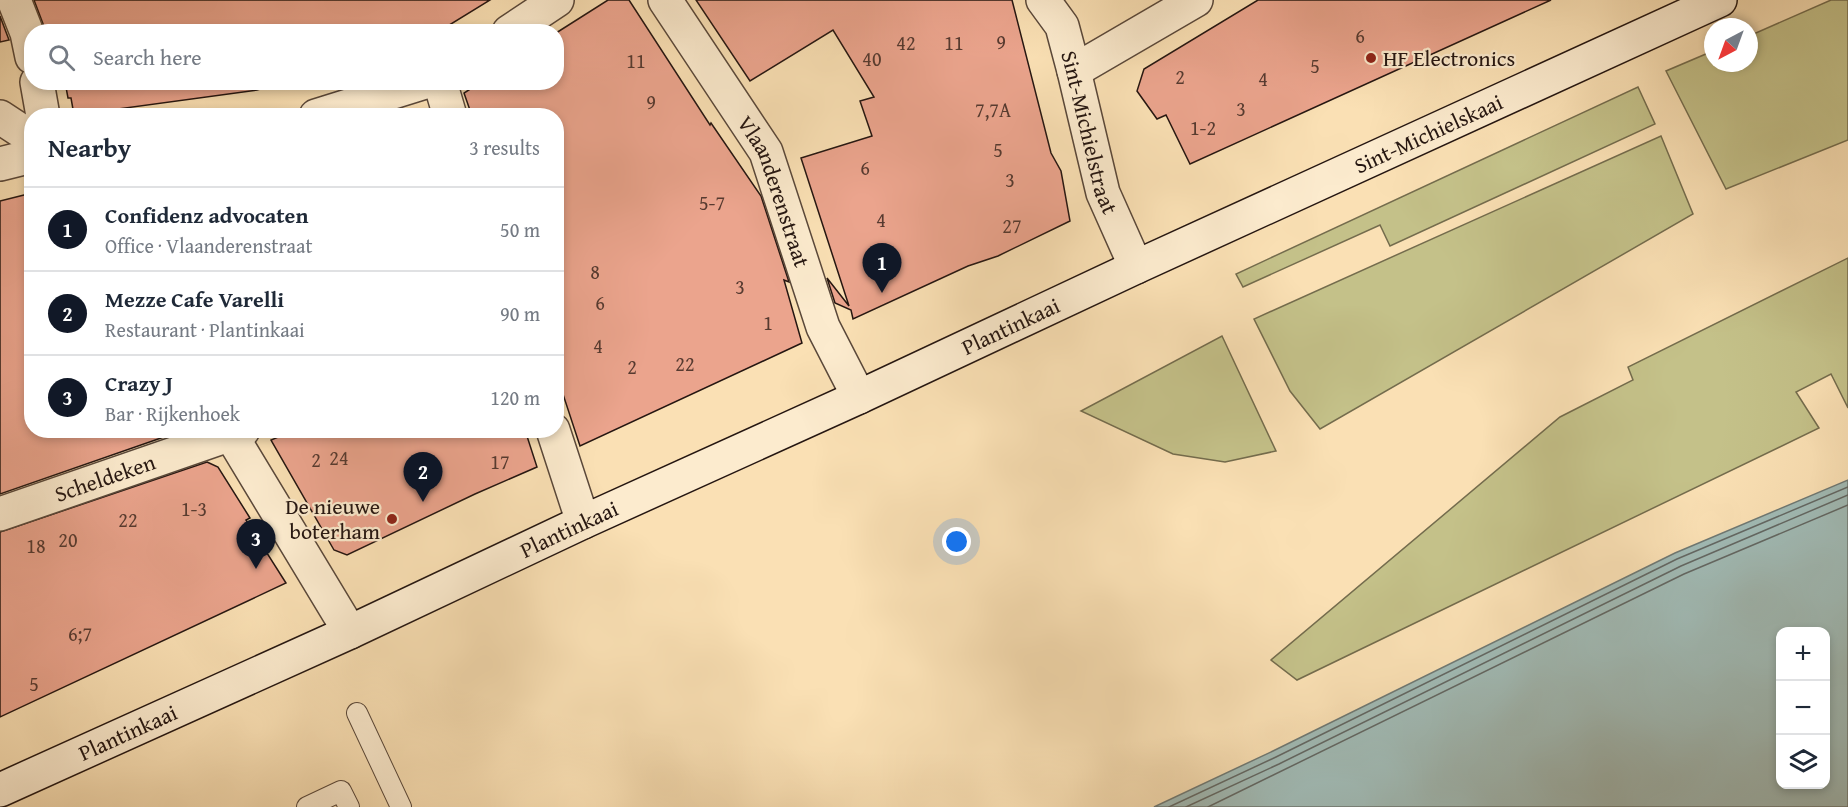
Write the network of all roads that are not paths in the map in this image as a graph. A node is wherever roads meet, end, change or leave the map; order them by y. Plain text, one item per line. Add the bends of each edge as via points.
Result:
1 (14, 0) edge
2 (557, 0) edge
3 (665, 0) edge
4 (1043, 0) edge
5 (1196, 0) edge
6 (1701, 4) edge
7 (521, 24) edge
8 (24, 25) edge
9 (1074, 71) junction
10 (38, 90) edge
11 (399, 90) edge
12 (442, 90) edge
13 (42, 108) edge
14 (342, 108) edge
15 (448, 108) edge
16 (0, 117) edge
17 (24, 133) edge
18 (24, 158) edge
19 (0, 164) edge
20 (1136, 267) junction
21 (859, 397) junction
22 (217, 438) edge
23 (237, 438) edge
24 (556, 438) edge
25 (0, 514) edge
26 (584, 522) junction
27 (350, 632) junction
28 (357, 713) dead end
29 (0, 790) edge
30 (307, 807) edge
31 (348, 807) edge
32 (401, 807) edge

1 - 8 street
2 - 7 street
3 - 21 street, Vlaanderenstraat via 766,152 823,327
4 - 9 street, Sint-Michielstraat via 1062,26
5 - 9 street
6 - 20 street, Sint-Michielskaai
9 - 20 street, Sint-Michielstraat via 1103,193
10 - 13 street
11 - 14 street
12 - 15 street
16 - 17 street
18 - 19 street
20 - 21 street, Plantinkaai
21 - 26 street, Plantinkaai
22 - 25 street, Scheldeken
23 - 27 street
24 - 26 street
26 - 27 street, Plantinkaai
27 - 29 street, Plantinkaai
28 - 32 lane
30 - 31 lane via 341,791

